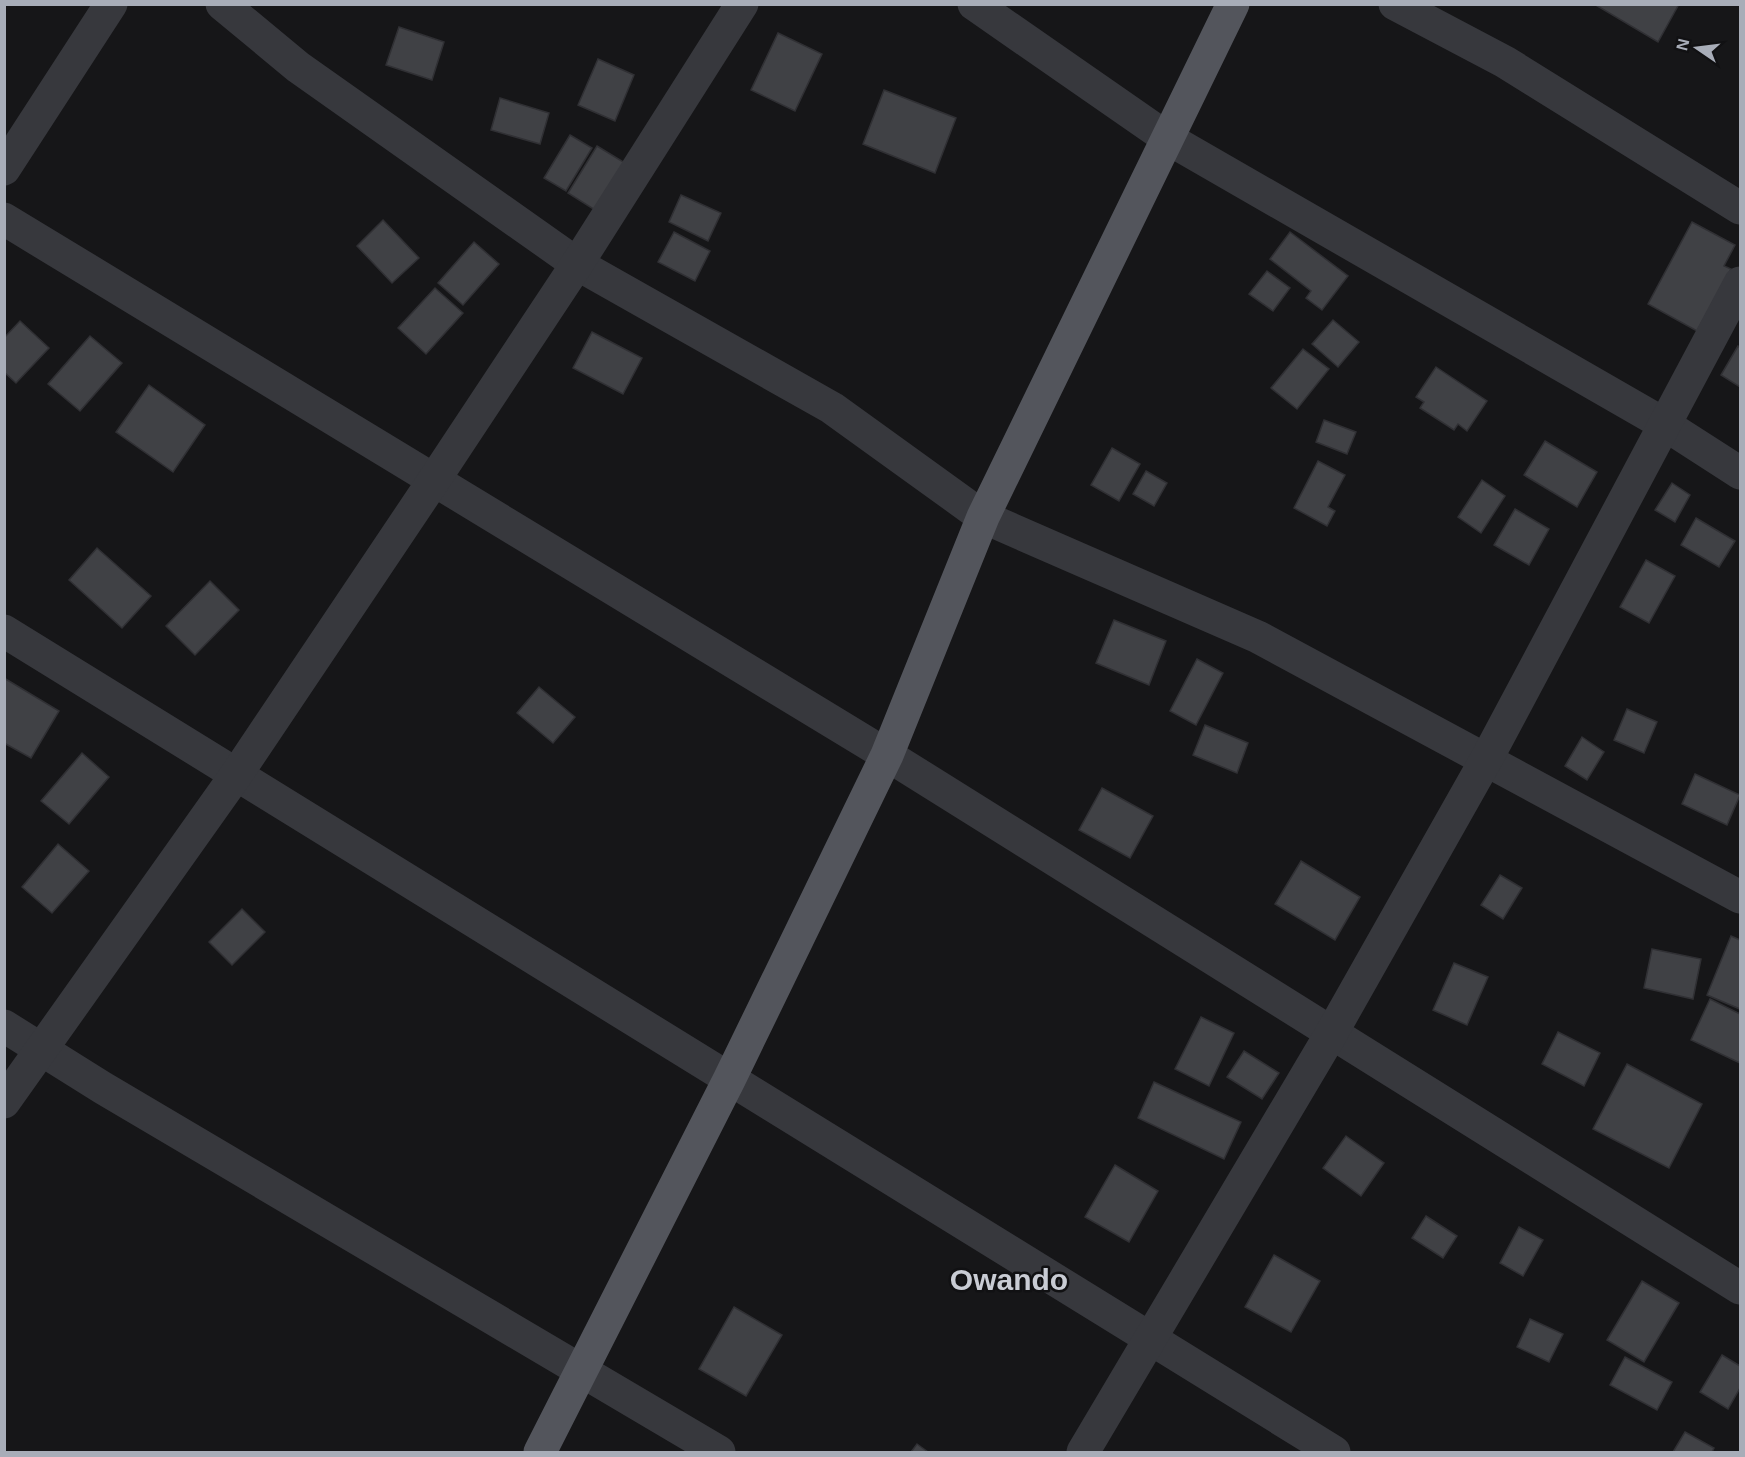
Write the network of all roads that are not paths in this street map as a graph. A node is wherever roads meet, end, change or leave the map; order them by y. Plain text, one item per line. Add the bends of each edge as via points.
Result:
1 (111, 4) edge
2 (222, 4) edge
3 (742, 4) edge
4 (974, 4) edge
5 (1233, 4) edge
6 (1395, 4) edge
7 (1167, 138) junction
8 (4, 169) edge
9 (1740, 208) edge
10 (4, 219) edge
11 (577, 264) junction
12 (1740, 283) edge
13 (1664, 424) junction
14 (1740, 473) edge
15 (434, 480) junction
16 (983, 517) junction
17 (4, 631) edge
18 (887, 755) junction
19 (1487, 759) junction
20 (236, 775) junction
21 (1740, 897) edge
22 (4, 1026) edge
23 (1331, 1034) junction
24 (40, 1048) junction
25 (729, 1080) junction
26 (4, 1102) edge
27 (1740, 1288) edge
28 (1151, 1338) junction
29 (582, 1371) junction
30 (540, 1452) edge
31 (719, 1452) edge
32 (1083, 1452) edge
33 (1334, 1452) edge

1 - 8 street
2 - 11 street via 298,67
3 - 11 street
4 - 7 street
5 - 7 main road
6 - 9 street via 1505,62
7 - 13 street
7 - 16 main road
10 - 15 street
11 - 15 street
11 - 16 street via 832,408
12 - 13 street
13 - 14 street
13 - 19 street
15 - 18 street
15 - 20 street
16 - 18 main road
16 - 19 street via 1258,637
17 - 20 street
18 - 23 street
18 - 25 main road
19 - 21 street
19 - 23 street
20 - 24 street
20 - 25 street
22 - 24 street
23 - 27 street
23 - 28 street
24 - 26 street
24 - 29 street
25 - 28 street
25 - 29 main road
28 - 32 street
28 - 33 street
29 - 30 main road
29 - 31 street

